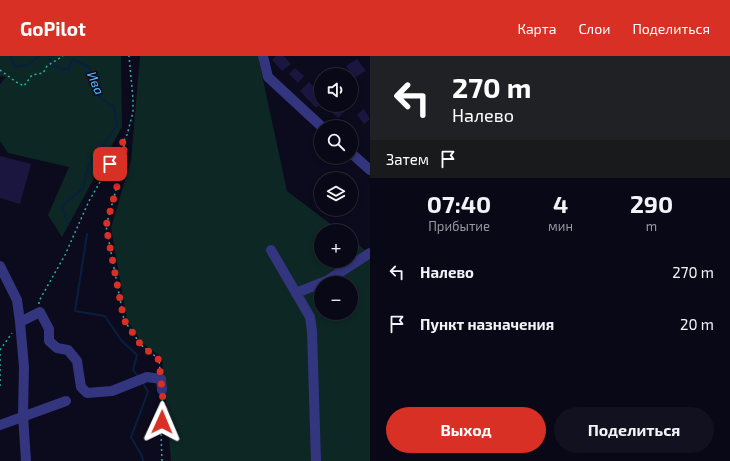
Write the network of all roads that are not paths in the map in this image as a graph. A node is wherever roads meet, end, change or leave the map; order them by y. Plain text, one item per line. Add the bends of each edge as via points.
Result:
1 (263, 56) edge
2 (314, 120) edge
3 (358, 159) edge
4 (370, 170) edge
5 (271, 250) dead end
6 (370, 254) edge
7 (0, 266) edge
8 (334, 276) edge
9 (314, 286) edge
10 (296, 293) junction
11 (20, 322) junction
12 (162, 390) road end
13 (66, 401) dead end
14 (23, 415) junction
15 (0, 425) edge
16 (26, 461) edge
17 (316, 461) edge

1 - 2 street via 268,77
3 - 4 street
5 - 10 street
6 - 8 street
7 - 11 street via 17,300
9 - 10 street
10 - 17 street via 310,317 312,331
11 - 12 street via 40,312 49,329 49,340 57,348 68,350 76,361 81,387 87,393 112,391 147,377 161,379
11 - 14 street via 24,367
13 - 14 street
14 - 15 street
14 - 16 street

